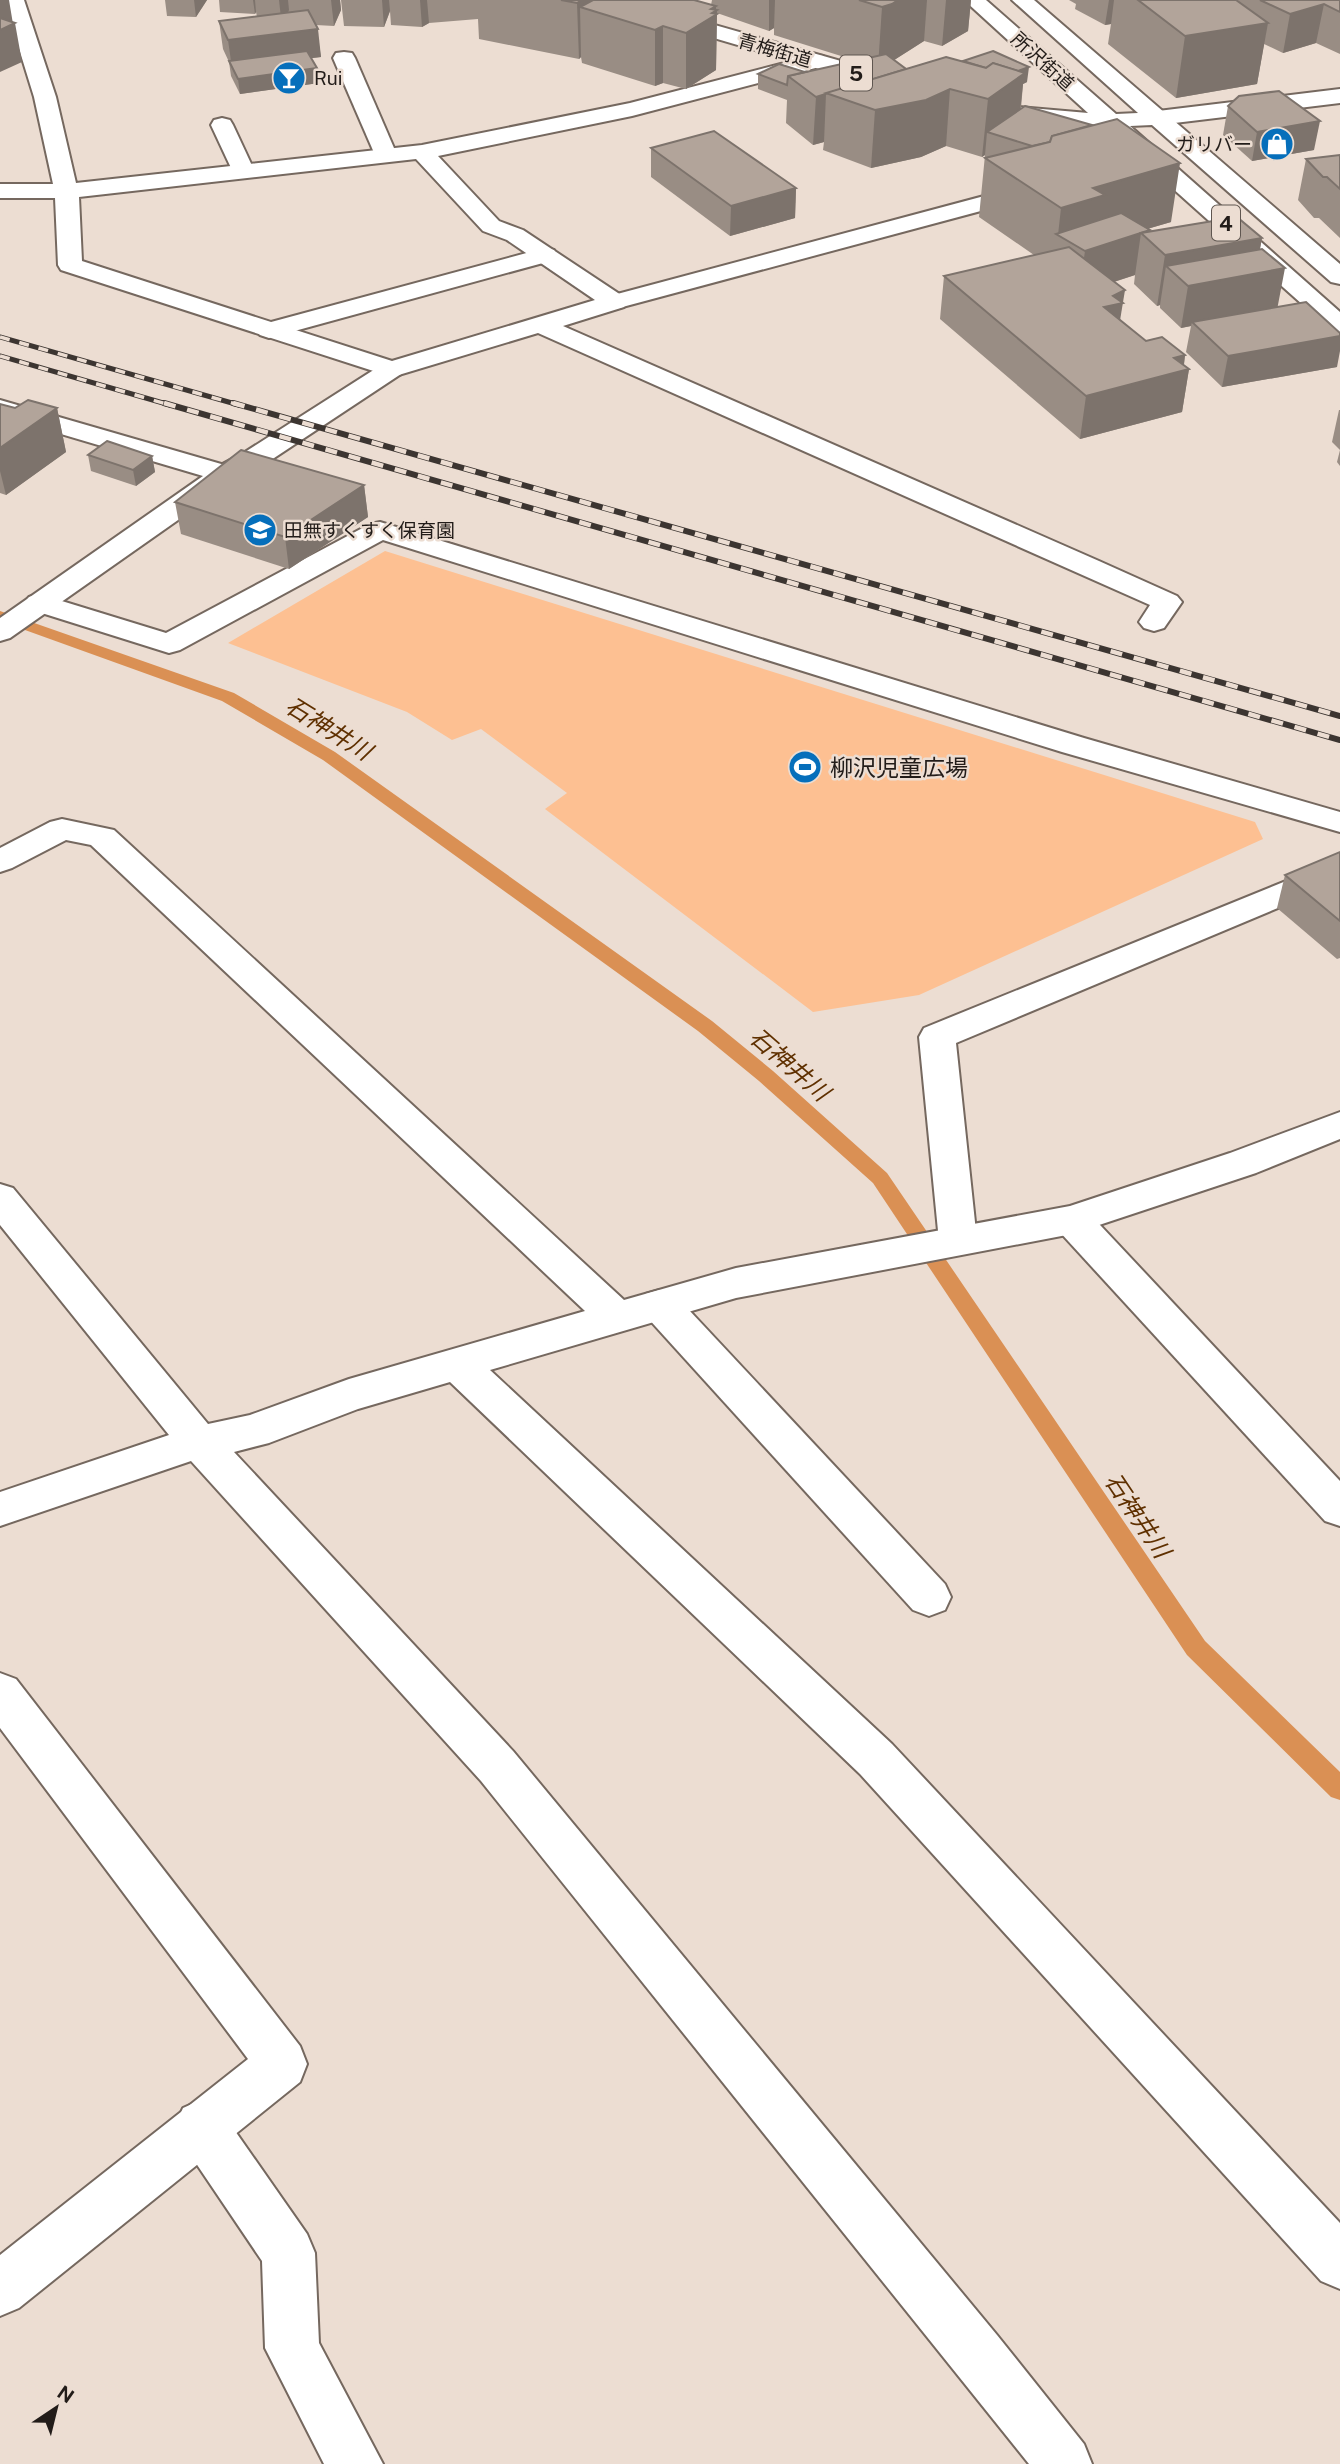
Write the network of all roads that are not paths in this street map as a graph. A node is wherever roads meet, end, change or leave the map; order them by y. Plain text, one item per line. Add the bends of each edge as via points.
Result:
1 (14, 0) edge
2 (605, 0) edge
3 (974, 0) edge
4 (1022, 0) edge
5 (344, 58) dead end
6 (814, 61) junction
7 (902, 86) edge
8 (1340, 96) edge
9 (997, 109) edge
10 (1158, 118) junction
11 (1111, 121) junction
12 (222, 125) dead end
13 (422, 152) junction
14 (386, 155) junction
15 (243, 170) junction
16 (1044, 186) edge
17 (0, 191) edge
18 (68, 191) junction
19 (545, 255) junction
20 (1340, 277) edge
21 (615, 302) junction
22 (541, 325) junction
23 (1340, 325) edge
24 (269, 330) junction
25 (392, 369) junction
26 (0, 408) edge
27 (225, 474) junction
28 (39, 603) junction
29 (1154, 622) dead end
30 (0, 632) edge
31 (1340, 822) edge
32 (0, 861) edge
33 (1340, 870) edge
34 (1340, 1125) edge
35 (0, 1198) edge
36 (1072, 1220) junction
37 (958, 1241) junction
38 (660, 1305) junction
39 (617, 1317) junction
40 (457, 1364) junction
41 (199, 1442) junction
42 (0, 1509) edge
43 (1340, 1509) edge
44 (929, 1597) dead end
45 (0, 1693) edge
46 (201, 2126) junction
47 (1340, 2262) edge
48 (0, 2289) edge
49 (355, 2464) edge
50 (1064, 2464) edge

1 - 18 street
2 - 6 street, 青梅街道 / 5
3 - 11 street, 所沢街道 / 4
4 - 10 street, 所沢街道 / 4
5 - 14 street
6 - 7 street, 青梅街道 / 5
6 - 13 street via 632,109
8 - 10 street
9 - 11 street via 1037,117
10 - 11 street
10 - 20 street, 4
11 - 23 street, 4
12 - 15 street
13 - 14 street
13 - 19 street via 491,226
14 - 15 street
15 - 18 street
16 - 21 street
17 - 18 street
18 - 24 street via 70,265
19 - 21 street
19 - 24 street
21 - 22 street
22 - 25 street
22 - 29 street via 1167,602
24 - 25 street
25 - 27 street
26 - 27 street
27 - 28 street
28 - 30 street
28 - 31 street via 169,644 380,530 1073,745
32 - 39 street via 62,829 102,837
33 - 37 street via 937,1037
34 - 36 street
35 - 41 street
36 - 37 street
36 - 43 street
37 - 38 street via 736,1283
38 - 39 street
38 - 44 street
39 - 40 street
40 - 41 street via 349,1395 254,1431
40 - 47 street via 876,1759
41 - 42 street
41 - 50 street via 497,1766
45 - 46 street via 282,2064
46 - 48 street
46 - 49 street via 288,2253 292,2348

